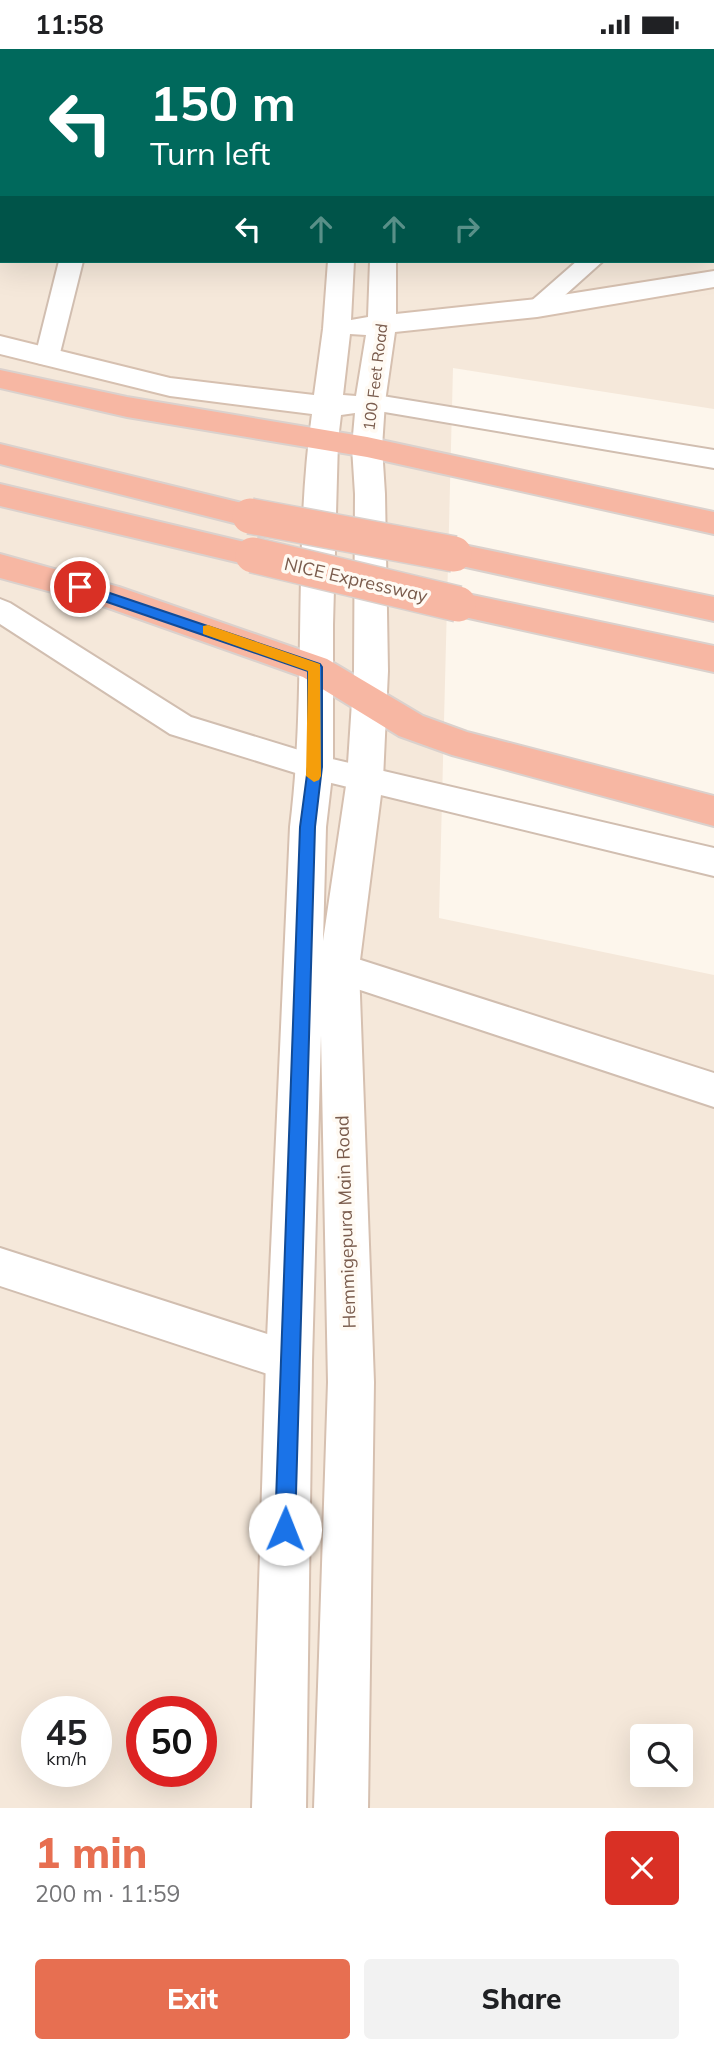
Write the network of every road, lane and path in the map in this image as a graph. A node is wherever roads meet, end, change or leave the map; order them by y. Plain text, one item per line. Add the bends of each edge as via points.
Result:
1 (71, 263) edge
2 (341, 263) edge
3 (383, 263) edge
4 (589, 263) edge
5 (714, 279) edge
6 (537, 308) junction
7 (382, 325) junction
8 (337, 329) junction
9 (0, 345) edge
10 (47, 358) junction
11 (0, 379) edge
12 (370, 402) junction
13 (327, 406) junction
14 (323, 440) junction
15 (367, 447) junction
16 (0, 454) edge
17 (714, 460) edge
18 (0, 495) edge
19 (714, 523) edge
20 (0, 566) edge
21 (714, 609) edge
22 (0, 611) edge
23 (370, 638) joint
24 (714, 659) edge
25 (315, 667) junction
26 (370, 702) junction
27 (315, 767) junction
28 (365, 779) junction
29 (714, 811) edge
30 (714, 862) edge
31 (339, 968) junction
32 (714, 1090) edge
33 (0, 1267) edge
34 (289, 1361) junction
35 (279, 1808) edge
36 (341, 1808) edge

1 - 10 street
2 - 8 main road
3 - 7 main road, 100 Feet Road
4 - 6 street
5 - 6 main road
6 - 7 main road
7 - 8 main road
7 - 12 main road, 100 Feet Road
8 - 13 main road
9 - 10 main road
10 - 13 main road via 170,387
11 - 14 highway via 127,407
12 - 13 main road
12 - 15 main road, 100 Feet Road
12 - 17 street
13 - 14 main road
14 - 15 highway
14 - 25 main road
15 - 19 highway
15 - 23 main road, 100 Feet Road
16 - 21 highway, bridge via 250,516
18 - 24 highway, NICE Expressway, bridge via 458,604
20 - 25 highway via 107,595
22 - 27 street via 181,726
23 - 26 main road, Hemmigepura Main Road
25 - 26 highway
25 - 27 main road
26 - 28 main road, Hemmigepura Main Road
26 - 29 highway via 411,726 464,745
27 - 28 street
27 - 34 main road via 308,827
28 - 30 street
28 - 31 main road, Hemmigepura Main Road
31 - 32 street
31 - 36 main road, Hemmigepura Main Road via 351,1382
33 - 34 street
34 - 35 main road

